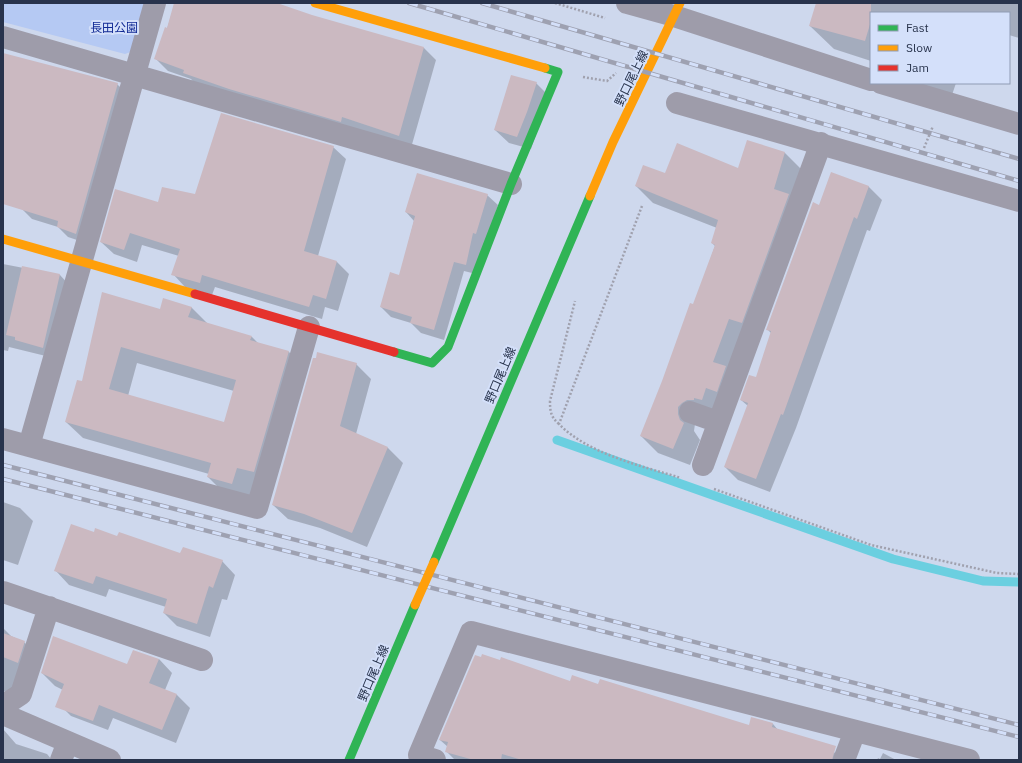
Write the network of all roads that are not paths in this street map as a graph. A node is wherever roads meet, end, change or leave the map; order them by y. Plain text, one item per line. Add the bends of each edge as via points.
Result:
1 (155, 3) edge
2 (316, 3) edge
3 (627, 3) edge
4 (677, 10) edge
5 (3, 37) edge
6 (134, 75) junction
7 (870, 80) edge
8 (884, 84) edge
9 (677, 103) dead end
10 (1019, 124) edge
11 (821, 143) junction
12 (510, 184) junction
13 (1019, 201) edge
14 (3, 239) edge
15 (82, 261) junction
16 (306, 340) junction
17 (690, 412) dead end
18 (718, 422) junction
19 (3, 439) edge
20 (29, 446) junction
21 (703, 465) dead end
22 (3, 592) edge
23 (50, 607) junction
24 (202, 660) dead end
25 (3, 706) edge
26 (3, 714) edge
27 (855, 731) junction
28 (64, 751) edge
29 (110, 760) edge
30 (349, 760) edge
31 (435, 760) edge
32 (844, 760) edge
33 (969, 760) edge

1 - 6 street
2 - 12 street via 558,72
3 - 4 street
4 - 7 street
4 - 30 street, 野口尾上線, bridge via 613,142
5 - 6 street
6 - 12 street
6 - 15 street
8 - 10 street
9 - 11 street
11 - 13 street
11 - 18 street
12 - 16 street via 448,347 432,364
14 - 15 street
15 - 16 street
15 - 20 street
16 - 20 street via 257,508
17 - 18 street
18 - 21 street
19 - 20 street
22 - 23 street
23 - 24 street
23 - 25 street via 21,694
26 - 28 street
27 - 31 street via 471,632 419,755
27 - 32 street
27 - 33 street
28 - 29 street

